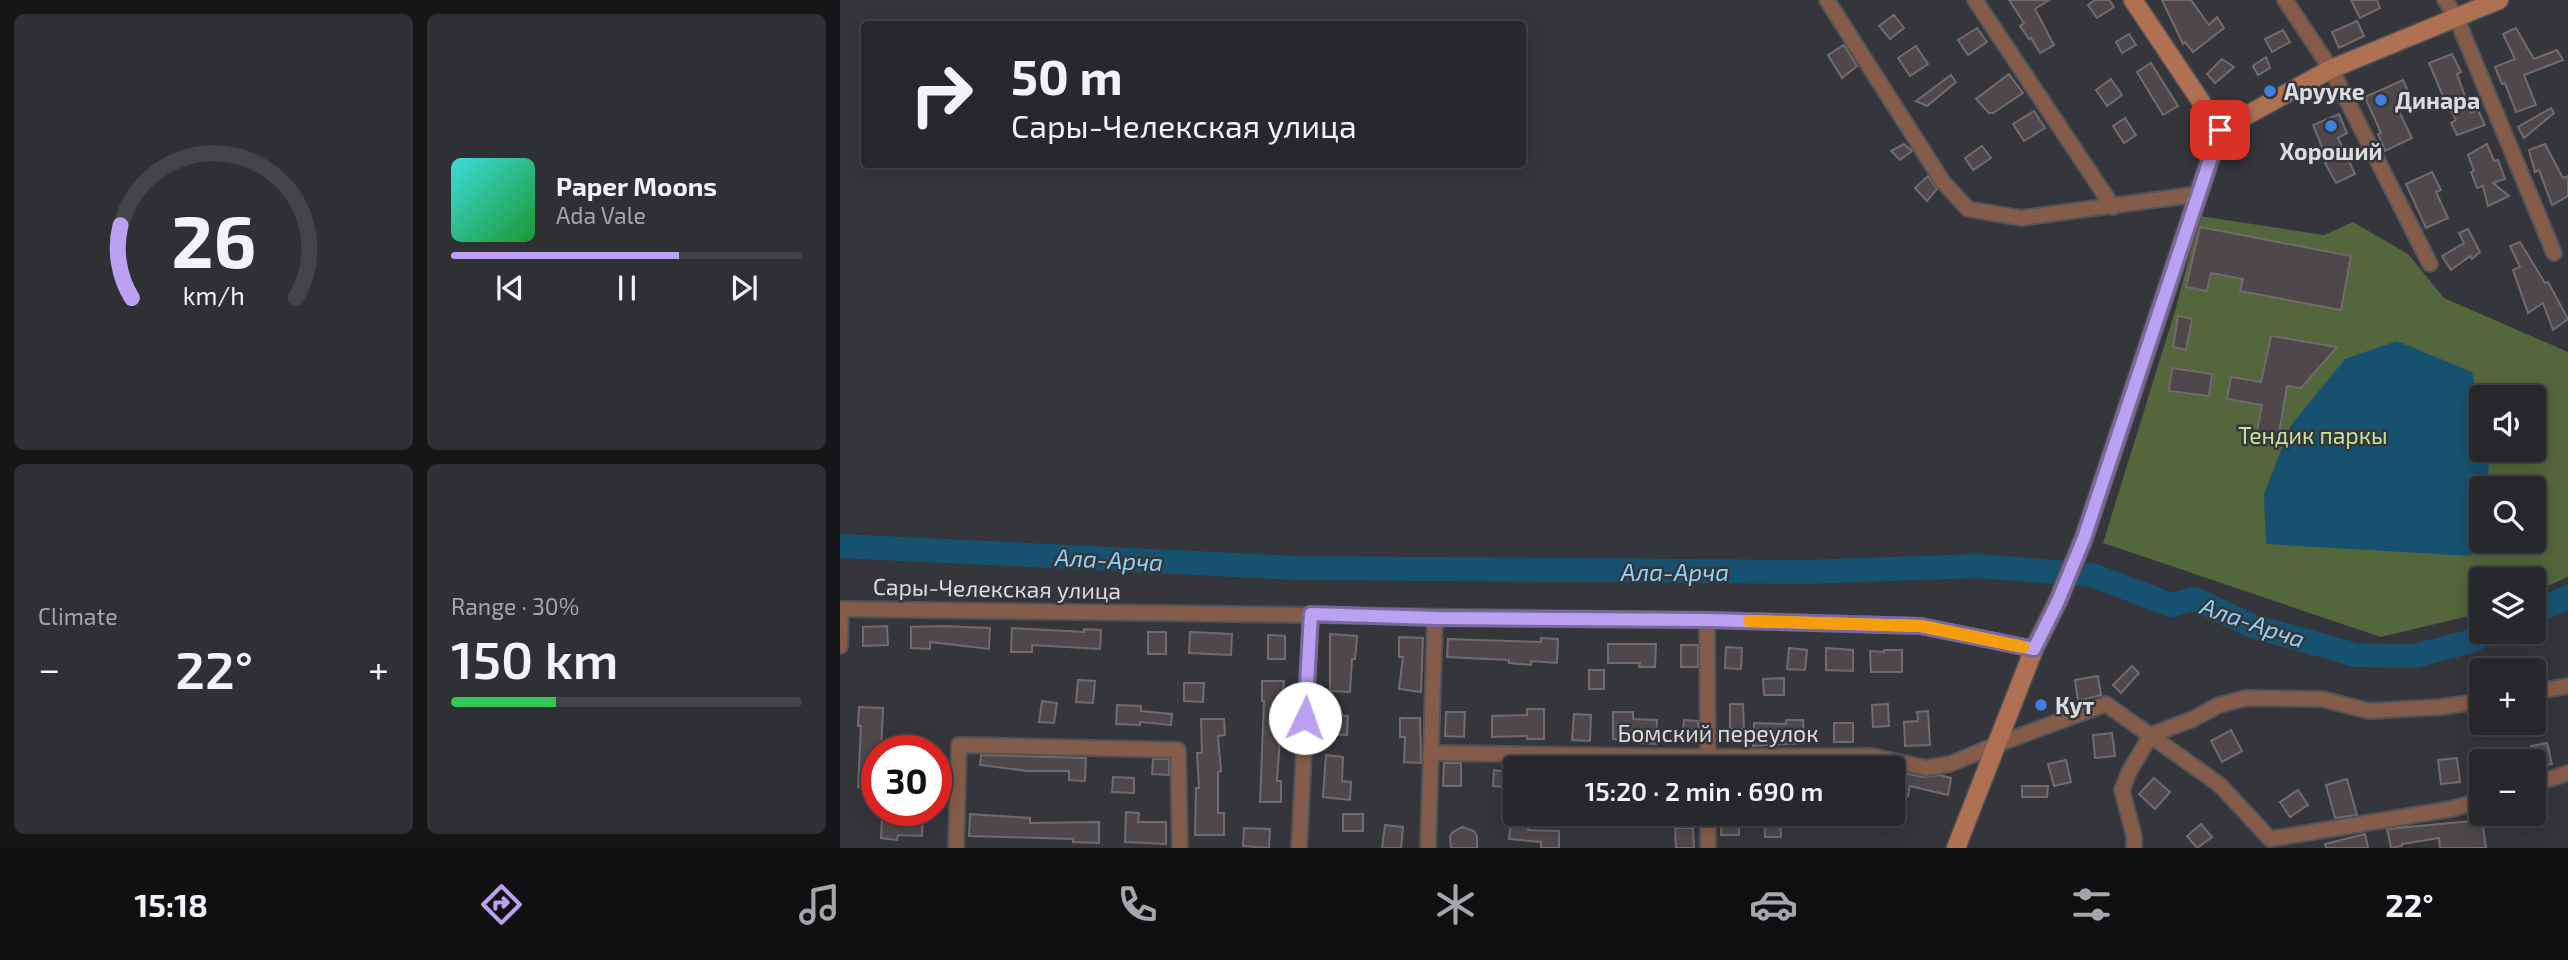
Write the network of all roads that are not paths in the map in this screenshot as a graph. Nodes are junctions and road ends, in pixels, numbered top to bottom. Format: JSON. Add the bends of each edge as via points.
{"nodes":[{"id":1,"x":1827,"y":0,"type":"edge"},
{"id":2,"x":1975,"y":0,"type":"edge"},
{"id":3,"x":2133,"y":0,"type":"edge"},
{"id":4,"x":2286,"y":0,"type":"edge"},
{"id":5,"x":2445,"y":0,"type":"edge"},
{"id":6,"x":2498,"y":0,"type":"edge"},
{"id":7,"x":2456,"y":17,"type":"junction"},
{"id":8,"x":2331,"y":69,"type":"junction"},
{"id":9,"x":2220,"y":130,"type":"junction"},
{"id":10,"x":2199,"y":194,"type":"junction"},
{"id":11,"x":2113,"y":206,"type":"junction"},
{"id":12,"x":2554,"y":253,"type":"dead end"},
{"id":13,"x":2430,"y":264,"type":"dead end"},
{"id":14,"x":841,"y":609,"type":"edge"},
{"id":15,"x":1311,"y":614,"type":"junction"},
{"id":16,"x":1435,"y":618,"type":"junction"},
{"id":17,"x":1707,"y":620,"type":"junction"},
{"id":18,"x":840,"y":646,"type":"edge"},
{"id":19,"x":2034,"y":649,"type":"junction"},
{"id":20,"x":2568,"y":686,"type":"edge"},
{"id":21,"x":2546,"y":690,"type":"edge"},
{"id":22,"x":2469,"y":703,"type":"edge"},
{"id":23,"x":2151,"y":735,"type":"junction"},
{"id":24,"x":1998,"y":744,"type":"junction"},
{"id":25,"x":1431,"y":753,"type":"junction"},
{"id":26,"x":1514,"y":756,"type":"edge"},
{"id":27,"x":1708,"y":756,"type":"edge"},
{"id":28,"x":1905,"y":763,"type":"edge"},
{"id":29,"x":2568,"y":773,"type":"edge"},
{"id":30,"x":2546,"y":780,"type":"edge"},
{"id":31,"x":2469,"y":804,"type":"edge"},
{"id":32,"x":1708,"y":826,"type":"edge"},
{"id":33,"x":956,"y":848,"type":"edge"},
{"id":34,"x":1180,"y":848,"type":"edge"},
{"id":35,"x":1299,"y":848,"type":"edge"},
{"id":36,"x":1428,"y":848,"type":"edge"},
{"id":37,"x":1709,"y":848,"type":"edge"},
{"id":38,"x":1956,"y":848,"type":"edge"},
{"id":39,"x":2134,"y":848,"type":"edge"}],
"edges":[{"from":1,"to":11,"type":"street","via":[[1942,182],[1968,209],[2021,218]]},
{"from":2,"to":11,"type":"street"},
{"from":3,"to":9,"type":"street"},
{"from":4,"to":8,"type":"street"},
{"from":5,"to":7,"type":"street"},
{"from":6,"to":7,"type":"street"},
{"from":7,"to":8,"type":"street"},
{"from":7,"to":12,"type":"street"},
{"from":8,"to":9,"type":"street"},
{"from":8,"to":13,"type":"street"},
{"from":9,"to":10,"type":"street"},
{"from":10,"to":11,"type":"street"},
{"from":10,"to":19,"type":"street","via":[[2084,538]]},
{"from":14,"to":15,"type":"street","name":"Сары-Челекская улица"},
{"from":14,"to":18,"type":"street"},
{"from":15,"to":16,"type":"street","name":"Сары-Челекская улица"},
{"from":15,"to":35,"type":"street"},
{"from":16,"to":17,"type":"street","name":"Сары-Челекская улица"},
{"from":16,"to":25,"type":"street"},
{"from":17,"to":19,"type":"street","name":"Сары-Челекская улица","via":[[1921,626]]},
{"from":17,"to":27,"type":"street"},
{"from":19,"to":24,"type":"street"},
{"from":20,"to":21,"type":"street"},
{"from":22,"to":23,"type":"street","via":[[2369,711],[2322,699],[2246,698],[2218,705]]},
{"from":23,"to":24,"type":"street","name":"Бомский переулок","via":[[2106,704]]},
{"from":23,"to":31,"type":"street","via":[[2220,785],[2270,839]]},
{"from":23,"to":39,"type":"street","via":[[2122,790]]},
{"from":24,"to":28,"type":"street","name":"Бомский переулок","via":[[1950,764],[1926,768]]},
{"from":24,"to":38,"type":"street"},
{"from":25,"to":26,"type":"street","name":"Бомский переулок"},
{"from":25,"to":36,"type":"street"},
{"from":29,"to":30,"type":"street"},
{"from":32,"to":37,"type":"street"},
{"from":33,"to":34,"type":"street","via":[[959,745],[1178,750]]}]}
